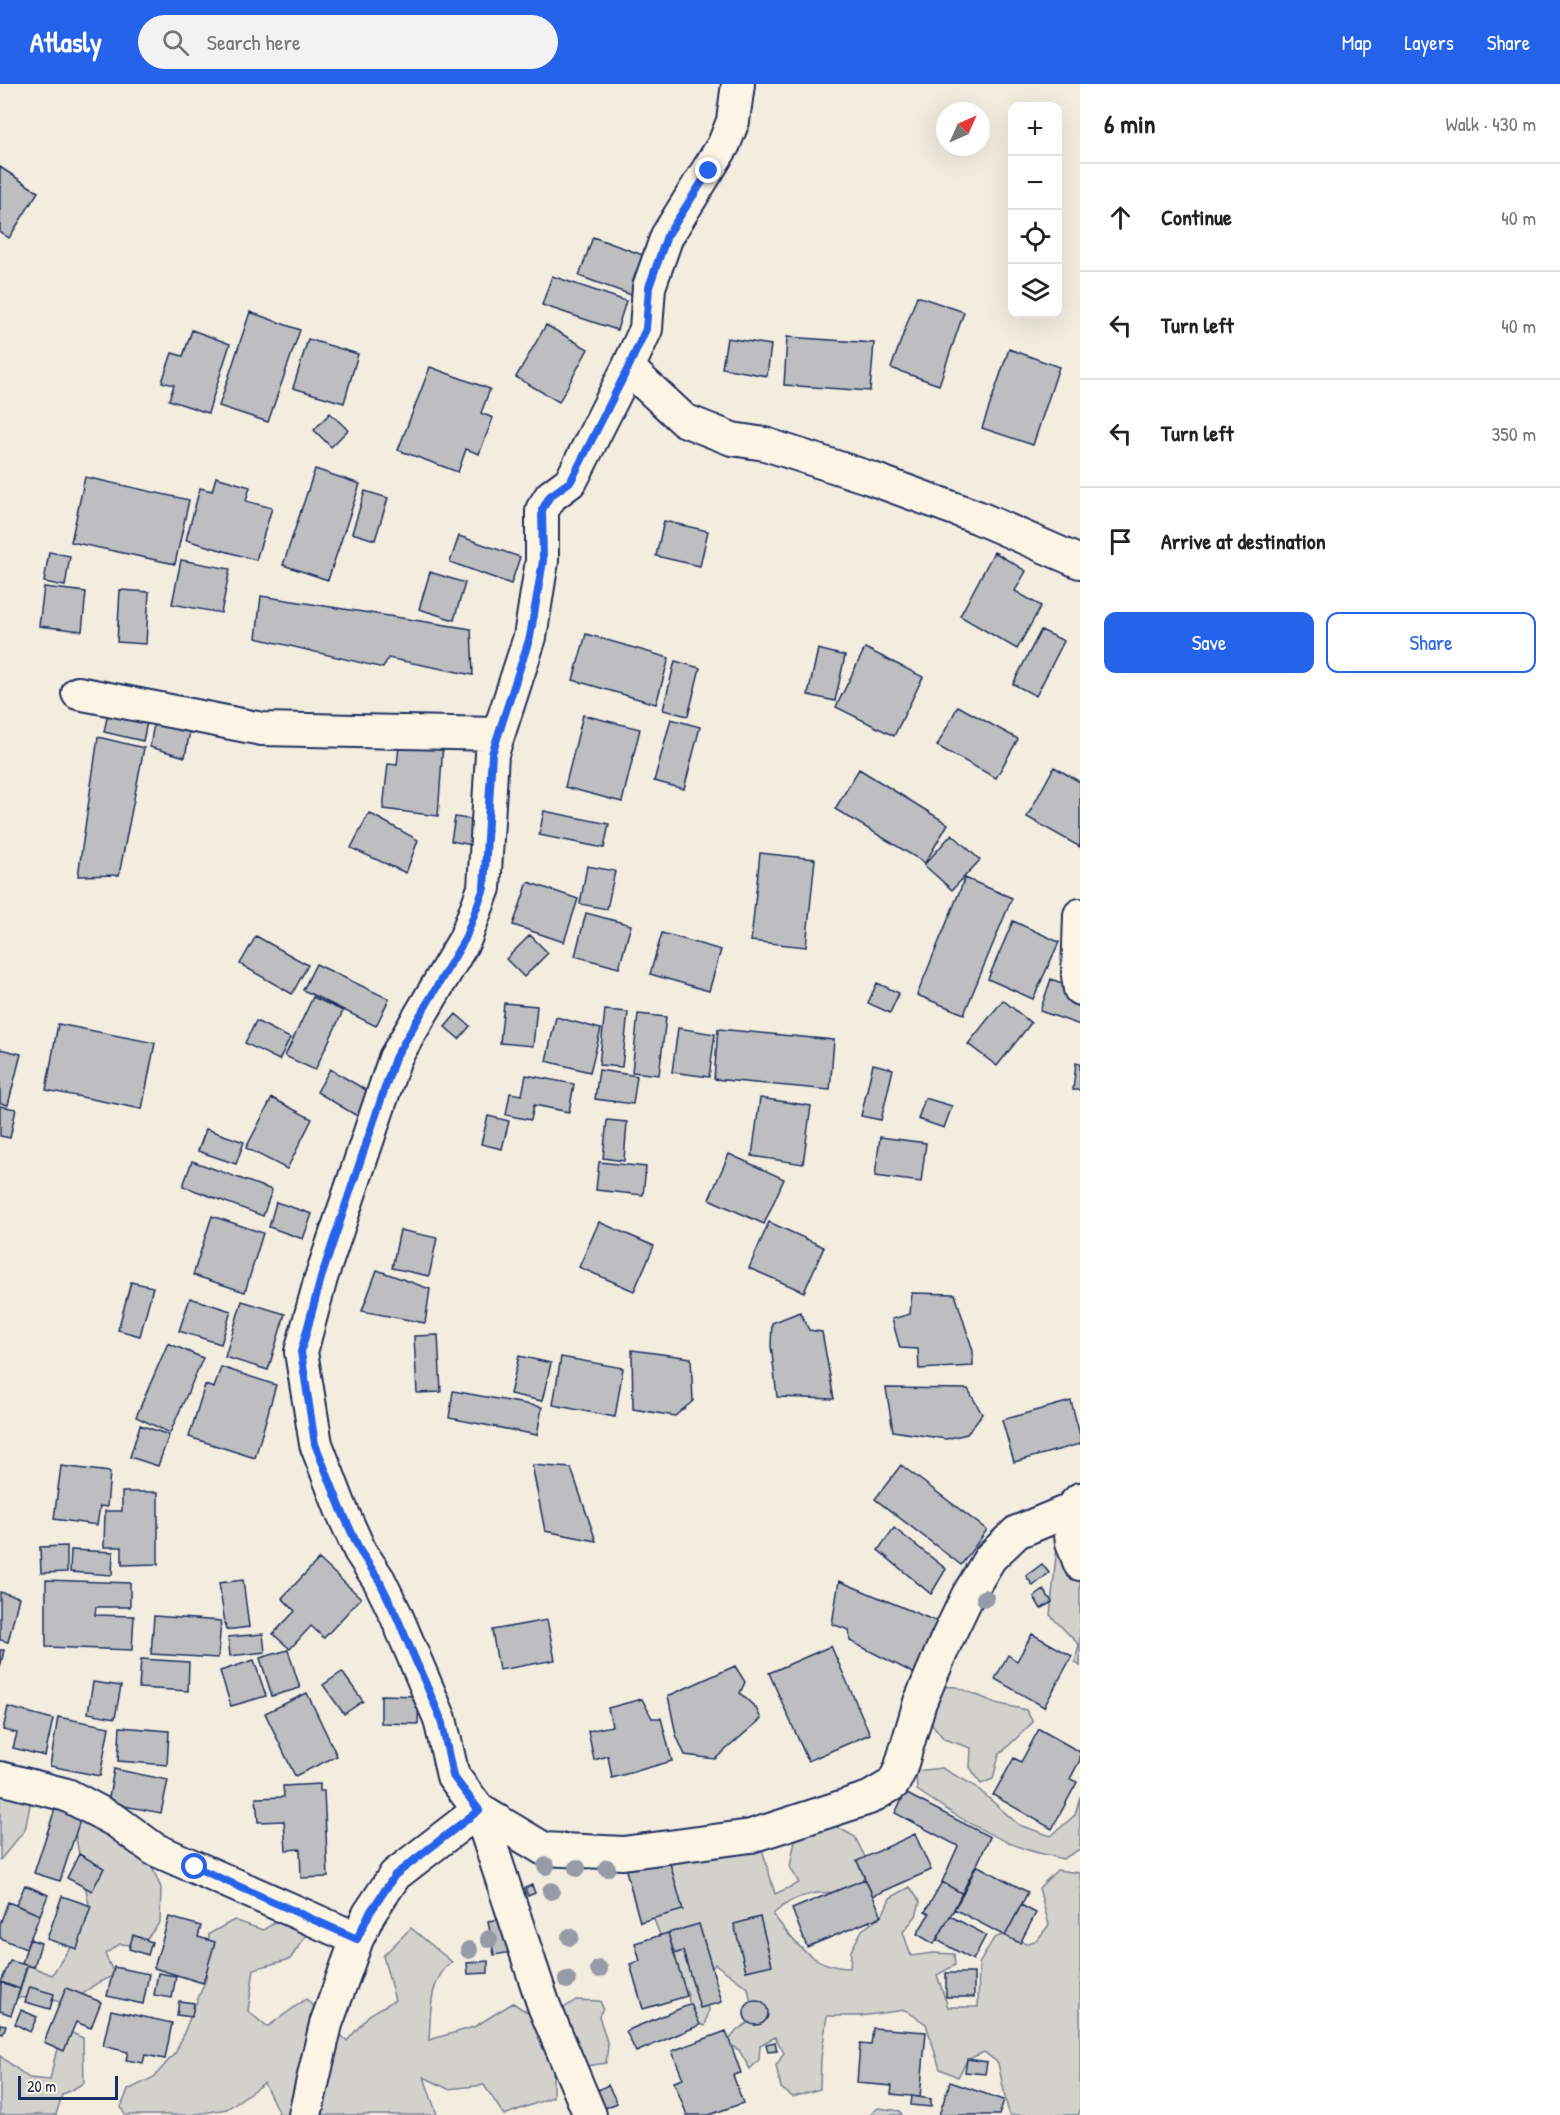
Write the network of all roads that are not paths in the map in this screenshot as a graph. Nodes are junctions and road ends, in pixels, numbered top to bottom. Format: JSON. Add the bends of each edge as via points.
{"nodes":[{"id":1,"x":738,"y":84,"type":"edge"},
{"id":2,"x":628,"y":368,"type":"junction"},
{"id":3,"x":1080,"y":562,"type":"edge"},
{"id":4,"x":78,"y":693,"type":"dead end"},
{"id":5,"x":498,"y":734,"type":"junction"},
{"id":6,"x":1080,"y":915,"type":"edge"},
{"id":7,"x":1080,"y":989,"type":"edge"},
{"id":8,"x":1076,"y":1508,"type":"edge"},
{"id":9,"x":1080,"y":1564,"type":"edge"},
{"id":10,"x":0,"y":1778,"type":"edge"},
{"id":11,"x":479,"y":1810,"type":"junction"},
{"id":12,"x":357,"y":1939,"type":"junction"},
{"id":13,"x":305,"y":2115,"type":"edge"},
{"id":14,"x":590,"y":2115,"type":"edge"}],
"edges":[{"from":1,"to":2,"type":"street","via":[[733,121],[724,144],[667,236],[649,287],[646,329]]},
{"from":2,"to":3,"type":"street","via":[[684,420],[732,439],[765,444],[870,478],[977,517]]},
{"from":2,"to":5,"type":"street","via":[[571,481],[550,496],[542,510],[543,561],[530,637]]},
{"from":4,"to":5,"type":"street","via":[[262,729]]},
{"from":5,"to":11,"type":"street","via":[[492,754],[484,888],[465,939],[395,1058],[321,1278],[301,1352],[315,1444],[360,1551],[396,1615],[441,1719],[453,1776]]},
{"from":6,"to":7,"type":"street"},
{"from":8,"to":9,"type":"street","via":[[1072,1542]]},
{"from":8,"to":11,"type":"street","via":[[1017,1532],[990,1558],[968,1595],[920,1702],[893,1784],[869,1798],[751,1836],[623,1853],[544,1849]]},
{"from":10,"to":12,"type":"street","via":[[67,1795],[116,1821],[154,1849]]},
{"from":11,"to":12,"type":"street","via":[[395,1875]]},
{"from":11,"to":14,"type":"street","via":[[544,2006]]},
{"from":12,"to":13,"type":"street","via":[[326,2024]]}]}
